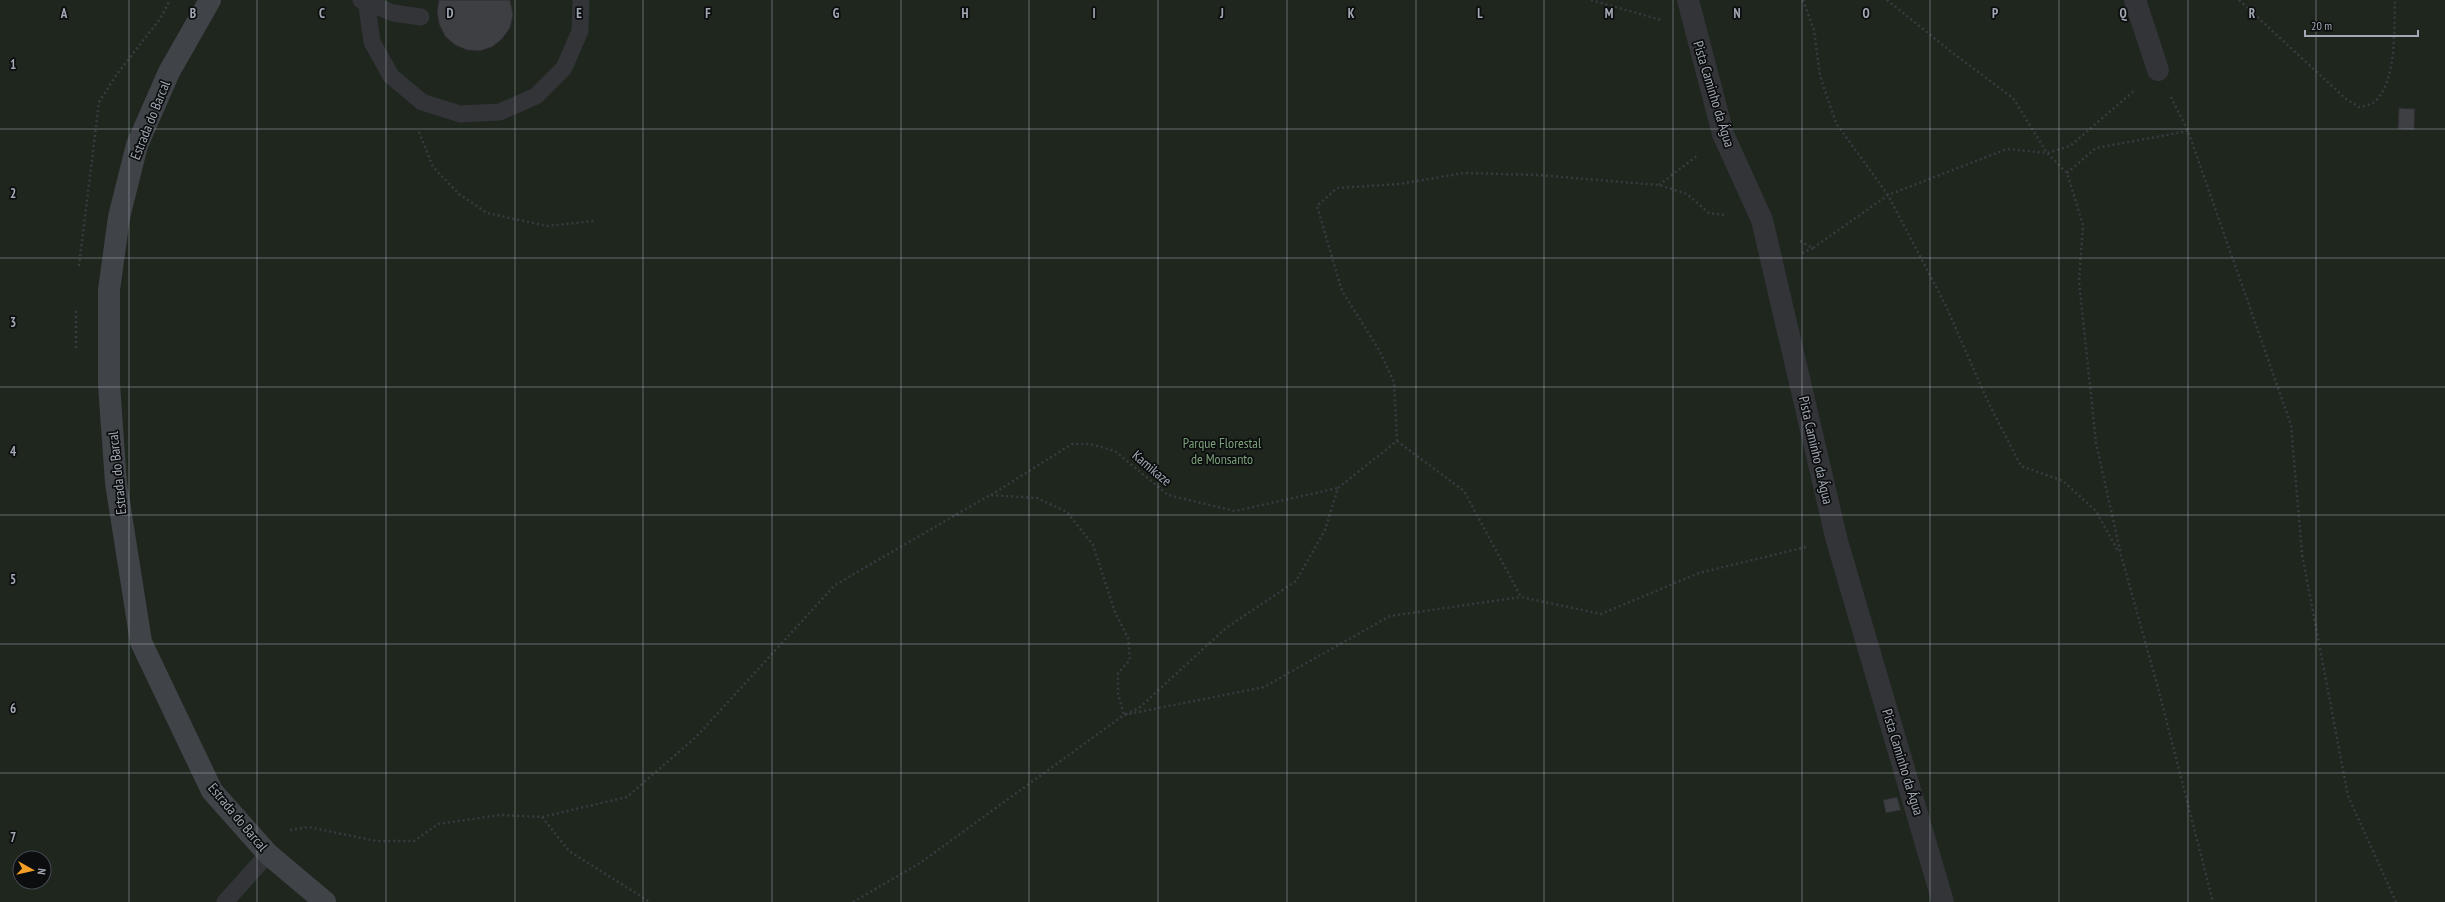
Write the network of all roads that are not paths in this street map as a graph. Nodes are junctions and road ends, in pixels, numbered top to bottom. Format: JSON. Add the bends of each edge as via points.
{"nodes":[{"id":1,"x":210,"y":0,"type":"edge"},
{"id":2,"x":581,"y":0,"type":"edge"},
{"id":3,"x":2135,"y":0,"type":"edge"},
{"id":4,"x":364,"y":1,"type":"edge"},
{"id":5,"x":1690,"y":10,"type":"edge"},
{"id":6,"x":421,"y":17,"type":"dead end"},
{"id":7,"x":2158,"y":70,"type":"road end"},
{"id":8,"x":268,"y":854,"type":"junction"},
{"id":9,"x":225,"y":902,"type":"edge"},
{"id":10,"x":325,"y":902,"type":"edge"},
{"id":11,"x":1943,"y":902,"type":"edge"}],
"edges":[{"from":1,"to":8,"type":"street","name":"Estrada do Barcal","via":[[169,72],[136,145],[120,216],[109,290],[109,385],[116,483],[141,642],[212,791]]},
{"from":2,"to":4,"type":"lane","via":[[580,31],[564,68],[536,96],[500,112],[468,114],[460,114],[422,102],[391,76],[372,42]]},
{"from":3,"to":7,"type":"street"},
{"from":4,"to":6,"type":"lane","via":[[393,13]]},
{"from":5,"to":11,"type":"street","name":"Pista Caminho da Água","via":[[1723,134],[1762,220],[1837,541]]},
{"from":8,"to":9,"type":"lane"},
{"from":8,"to":10,"type":"street","name":"Estrada do Barcal"}]}
